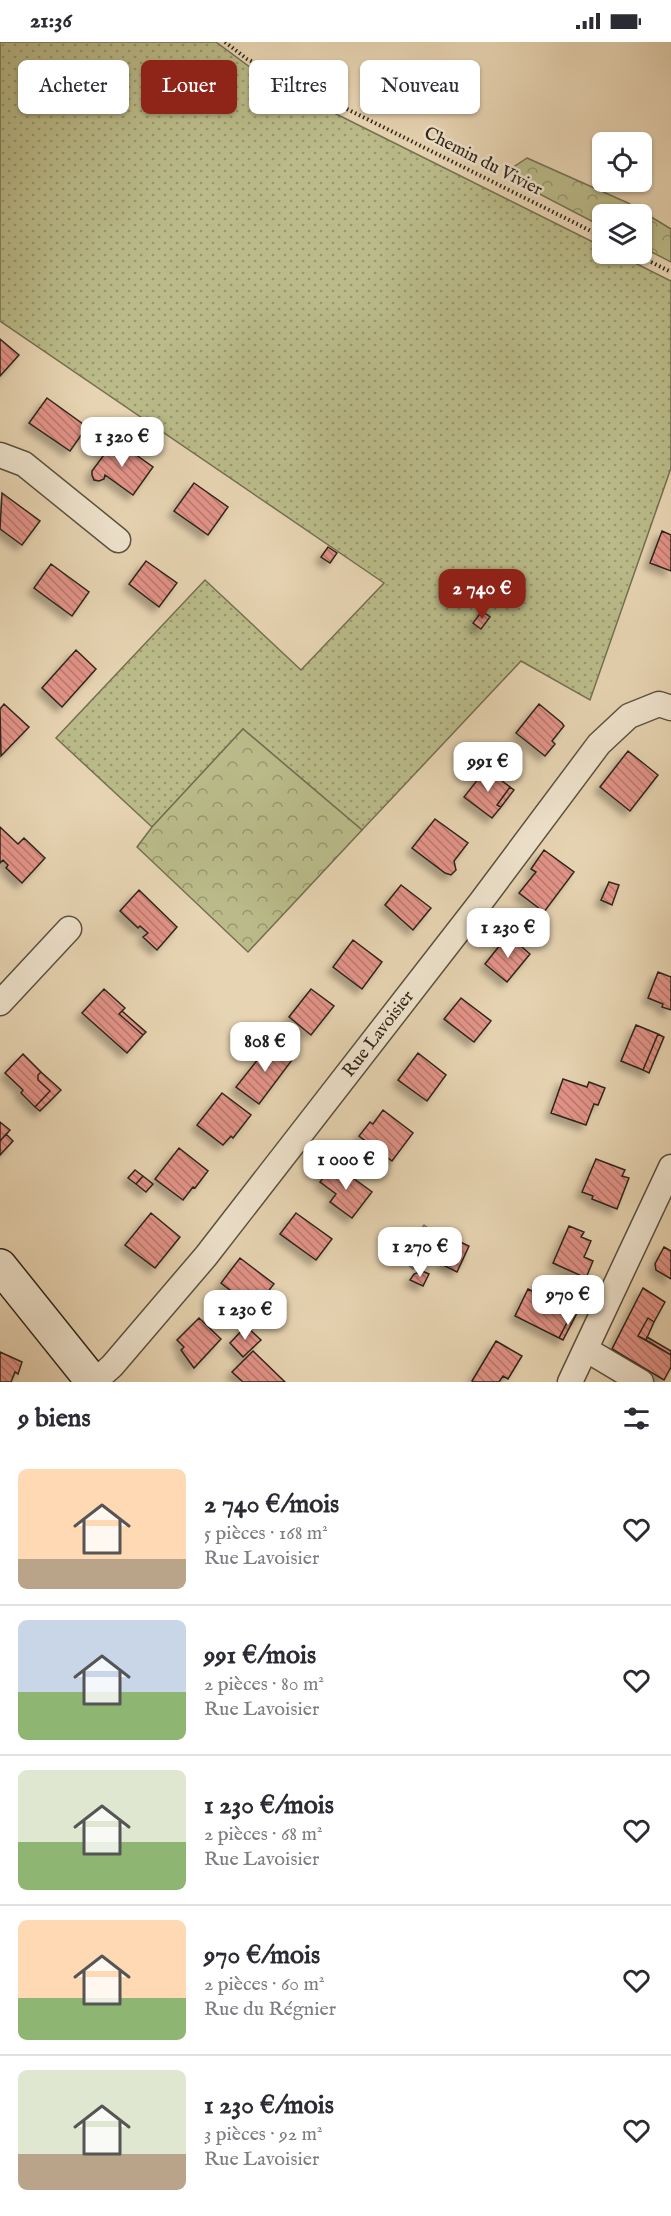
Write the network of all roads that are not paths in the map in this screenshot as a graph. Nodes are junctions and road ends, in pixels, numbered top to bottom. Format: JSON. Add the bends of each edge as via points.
{"nodes":[{"id":1,"x":0,"y":455,"type":"edge"},
{"id":2,"x":118,"y":540,"type":"dead end"},
{"id":3,"x":671,"y":708,"type":"edge"},
{"id":4,"x":69,"y":929,"type":"dead end"},
{"id":5,"x":0,"y":1004,"type":"edge"},
{"id":6,"x":671,"y":1167,"type":"edge"},
{"id":7,"x":0,"y":1266,"type":"edge"},
{"id":8,"x":586,"y":1350,"type":"junction"},
{"id":9,"x":93,"y":1382,"type":"edge"},
{"id":10,"x":570,"y":1382,"type":"edge"},
{"id":11,"x":641,"y":1382,"type":"edge"}],
"edges":[{"from":1,"to":2,"type":"street","via":[[24,464]]},
{"from":3,"to":9,"type":"street","name":"Rue Lavoisier","via":[[659,704],[629,716],[599,744],[206,1256],[112,1366]]},
{"from":4,"to":5,"type":"street"},
{"from":6,"to":8,"type":"street"},
{"from":7,"to":9,"type":"main road"},
{"from":8,"to":10,"type":"street"},
{"from":8,"to":11,"type":"street"}]}
